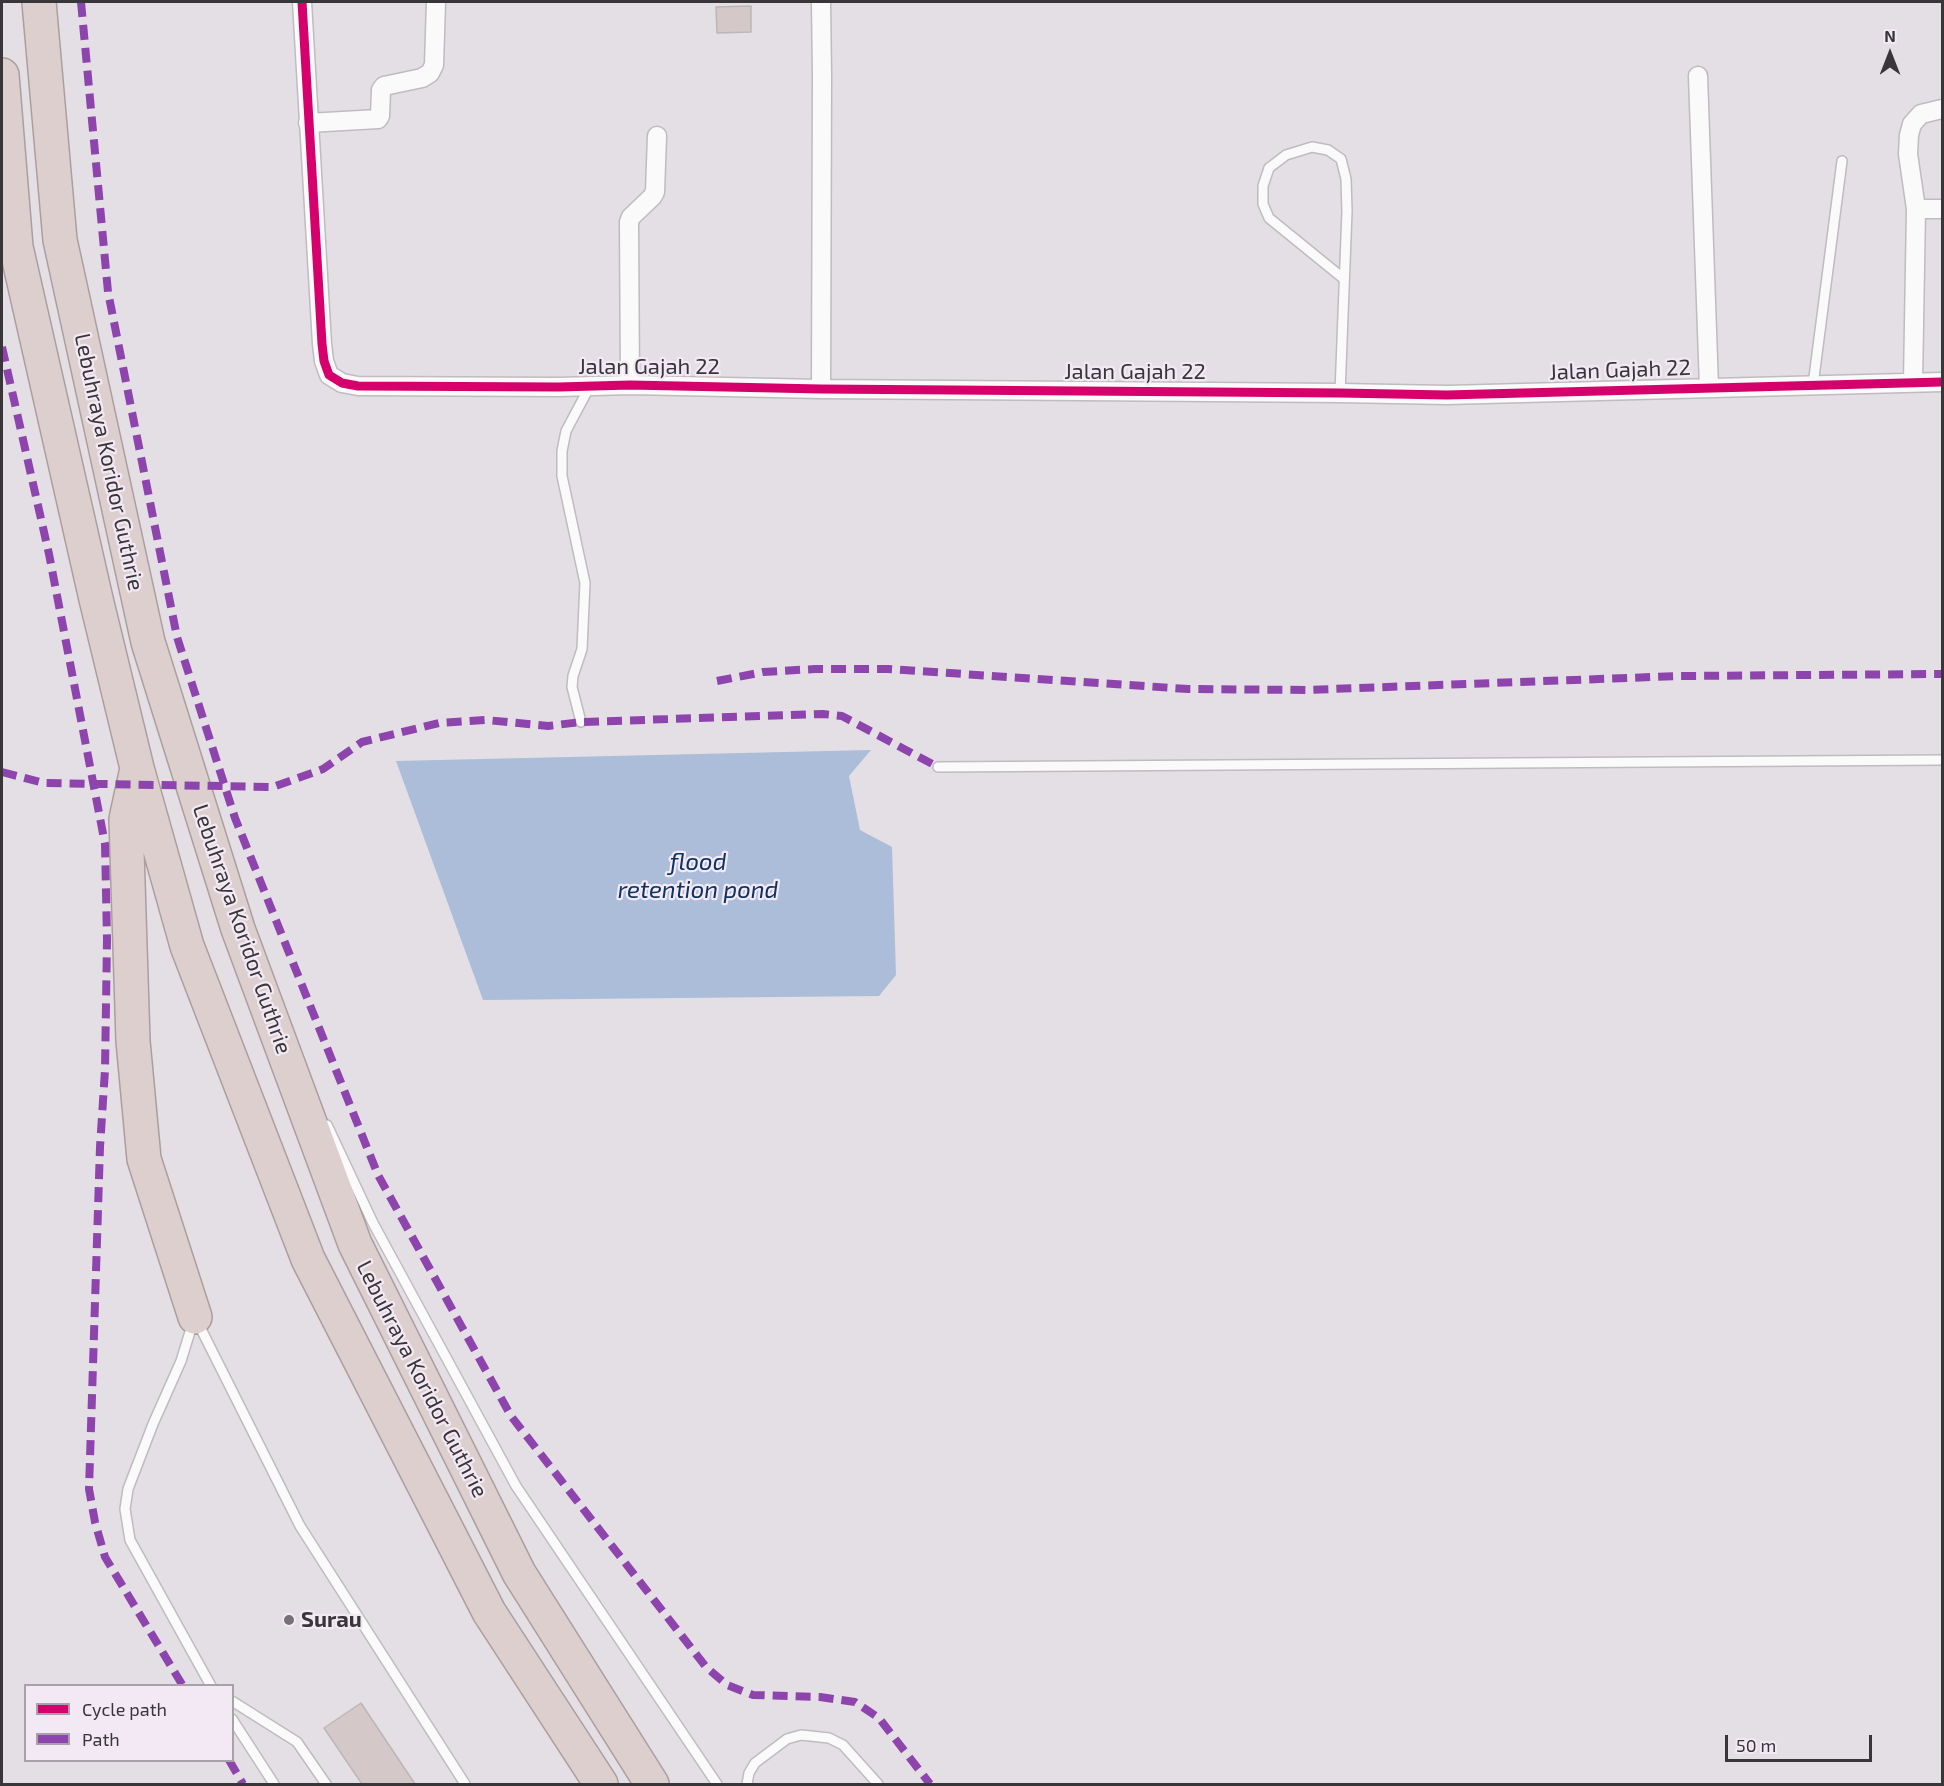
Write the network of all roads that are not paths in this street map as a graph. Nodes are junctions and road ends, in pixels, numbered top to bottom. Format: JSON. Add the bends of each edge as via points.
{"nodes":[{"id":1,"x":39,"y":2,"type":"edge"},
{"id":2,"x":302,"y":2,"type":"edge"},
{"id":3,"x":436,"y":2,"type":"edge"},
{"id":4,"x":820,"y":2,"type":"edge"},
{"id":5,"x":2,"y":75,"type":"edge"},
{"id":6,"x":1698,"y":76,"type":"dead end"},
{"id":7,"x":1942,"y":109,"type":"edge"},
{"id":8,"x":308,"y":123,"type":"junction"},
{"id":9,"x":657,"y":136,"type":"dead end"},
{"id":10,"x":1842,"y":161,"type":"dead end"},
{"id":11,"x":1916,"y":209,"type":"junction"},
{"id":12,"x":1942,"y":209,"type":"edge"},
{"id":13,"x":1344,"y":279,"type":"junction"},
{"id":14,"x":1913,"y":382,"type":"junction"},
{"id":15,"x":1942,"y":382,"type":"edge"},
{"id":16,"x":630,"y":385,"type":"junction"},
{"id":17,"x":1813,"y":385,"type":"junction"},
{"id":18,"x":573,"y":386,"type":"junction"},
{"id":19,"x":1709,"y":387,"type":"junction"},
{"id":20,"x":821,"y":389,"type":"junction"},
{"id":21,"x":1340,"y":393,"type":"junction"},
{"id":22,"x":581,"y":723,"type":"dead end"},
{"id":23,"x":1942,"y":760,"type":"edge"},
{"id":24,"x":938,"y":766,"type":"dead end"},
{"id":25,"x":137,"y":768,"type":"junction"},
{"id":26,"x":238,"y":929,"type":"junction"},
{"id":27,"x":298,"y":1060,"type":"dead end"},
{"id":28,"x":323,"y":1114,"type":"dead end"},
{"id":29,"x":195,"y":1317,"type":"junction"},
{"id":30,"x":211,"y":1684,"type":"edge"},
{"id":31,"x":234,"y":1702,"type":"edge"},
{"id":32,"x":234,"y":1722,"type":"edge"},
{"id":33,"x":274,"y":1785,"type":"edge"},
{"id":34,"x":326,"y":1785,"type":"edge"},
{"id":35,"x":465,"y":1785,"type":"edge"},
{"id":36,"x":601,"y":1785,"type":"edge"},
{"id":37,"x":652,"y":1785,"type":"edge"},
{"id":38,"x":717,"y":1785,"type":"edge"},
{"id":39,"x":747,"y":1785,"type":"edge"},
{"id":40,"x":878,"y":1785,"type":"edge"}],
"edges":[{"from":1,"to":26,"type":"highway","name":"Lebuhraya Koridor Guthrie","via":[[60,240],[148,642]]},
{"from":2,"to":8,"type":"street"},
{"from":3,"to":8,"type":"street","via":[[434,65],[430,73],[384,86],[378,119]]},
{"from":4,"to":20,"type":"street"},
{"from":5,"to":25,"type":"highway","name":"Lebuhraya Koridor Guthrie","via":[[16,247]]},
{"from":6,"to":19,"type":"street"},
{"from":7,"to":11,"type":"street","via":[[1921,114],[1909,135]]},
{"from":8,"to":18,"type":"street","name":"Jalan Gajah 22","via":[[322,344],[329,375],[358,386]]},
{"from":9,"to":16,"type":"street","via":[[655,192],[629,222]]},
{"from":10,"to":17,"type":"lane"},
{"from":11,"to":12,"type":"street"},
{"from":11,"to":14,"type":"street"},
{"from":13,"to":13,"type":"lane","via":[[1347,211],[1341,159],[1328,150],[1312,147],[1286,155],[1269,168],[1263,186],[1263,204],[1269,218]]},
{"from":13,"to":21,"type":"lane"},
{"from":14,"to":15,"type":"street","name":"Jalan Gajah 22"},
{"from":14,"to":17,"type":"street","name":"Jalan Gajah 22"},
{"from":16,"to":18,"type":"street","name":"Jalan Gajah 22"},
{"from":16,"to":20,"type":"street","name":"Jalan Gajah 22"},
{"from":17,"to":19,"type":"street","name":"Jalan Gajah 22"},
{"from":18,"to":22,"type":"lane","via":[[562,451],[562,476],[585,583],[582,649],[572,687]]},
{"from":19,"to":21,"type":"street","name":"Jalan Gajah 22","via":[[1447,395]]},
{"from":20,"to":21,"type":"street","name":"Jalan Gajah 22"},
{"from":23,"to":24,"type":"lane"},
{"from":25,"to":29,"type":"highway","via":[[126,819],[133,1041],[144,1159]]},
{"from":25,"to":36,"type":"highway","name":"Lebuhraya Koridor Guthrie","via":[[187,946],[308,1259],[489,1612]]},
{"from":26,"to":27,"type":"lane"},
{"from":26,"to":37,"type":"highway","name":"Lebuhraya Koridor Guthrie","via":[[355,1244],[519,1573]]},
{"from":28,"to":38,"type":"lane","via":[[373,1223],[516,1486]]},
{"from":29,"to":30,"type":"lane","via":[[128,1489],[125,1509],[130,1540]]},
{"from":29,"to":35,"type":"lane","via":[[300,1526]]},
{"from":31,"to":34,"type":"lane","via":[[297,1742]]},
{"from":32,"to":33,"type":"lane"},
{"from":39,"to":40,"type":"lane","via":[[754,1763],[787,1739],[801,1735],[829,1738],[843,1745]]}]}
